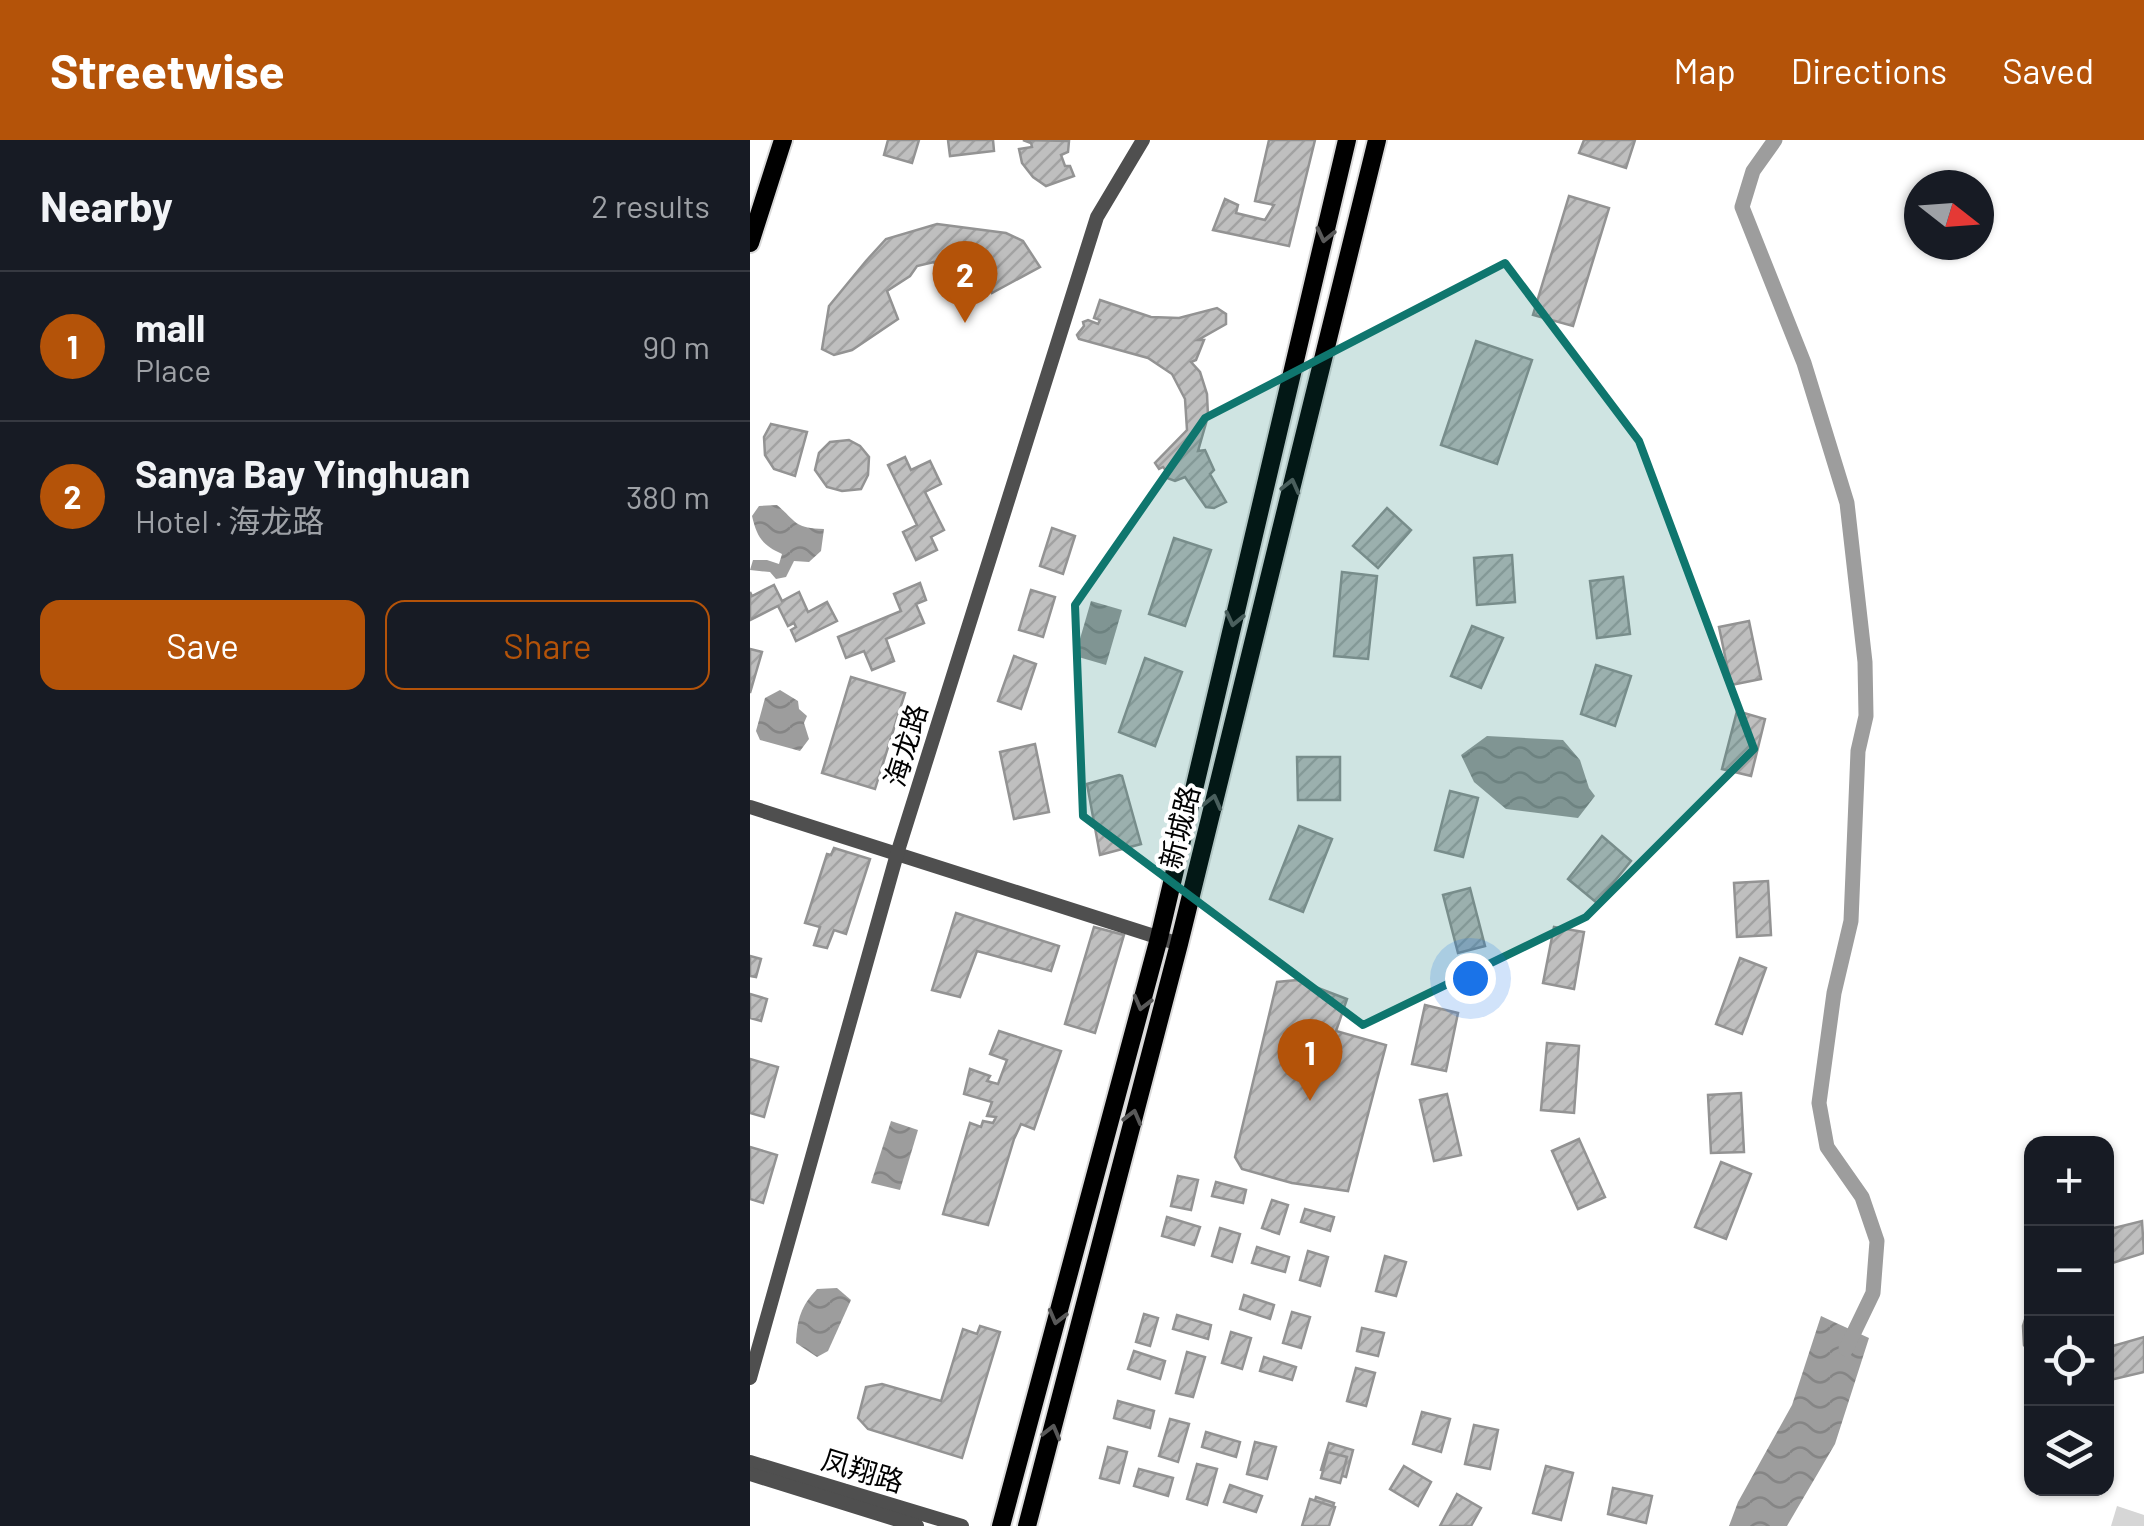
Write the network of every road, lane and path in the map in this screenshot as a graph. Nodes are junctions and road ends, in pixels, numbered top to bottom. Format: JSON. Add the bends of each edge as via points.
{"nodes":[{"id":1,"x":783,"y":140,"type":"edge"},
{"id":2,"x":1143,"y":140,"type":"edge"},
{"id":3,"x":1347,"y":140,"type":"edge"},
{"id":4,"x":1376,"y":140,"type":"edge"},
{"id":5,"x":750,"y":243,"type":"edge"},
{"id":6,"x":750,"y":807,"type":"edge"},
{"id":7,"x":896,"y":854,"type":"junction"},
{"id":8,"x":1159,"y":938,"type":"junction"},
{"id":9,"x":1178,"y":944,"type":"junction"},
{"id":10,"x":750,"y":1378,"type":"edge"},
{"id":11,"x":750,"y":1462,"type":"edge"},
{"id":12,"x":750,"y":1474,"type":"edge"},
{"id":13,"x":917,"y":1526,"type":"edge"},
{"id":14,"x":962,"y":1526,"type":"edge"},
{"id":15,"x":1000,"y":1526,"type":"edge"},
{"id":16,"x":1027,"y":1526,"type":"edge"}],
"edges":[{"from":1,"to":5,"type":"main road"},
{"from":2,"to":7,"type":"street","name":"海龙路","via":[[1097,217]]},
{"from":3,"to":8,"type":"main road","name":"新城路","one_way":true},
{"from":9,"to":4,"type":"main road","name":"新城路","one_way":true},
{"from":6,"to":7,"type":"street"},
{"from":7,"to":8,"type":"street"},
{"from":7,"to":10,"type":"street","name":"海龙路"},
{"from":8,"to":9,"type":"street"},
{"from":8,"to":15,"type":"main road","name":"新城路","one_way":true},
{"from":16,"to":9,"type":"main road","name":"新城路","one_way":true},
{"from":11,"to":14,"type":"street","name":"凤翔路"},
{"from":12,"to":13,"type":"street","name":"凤翔路"}]}
